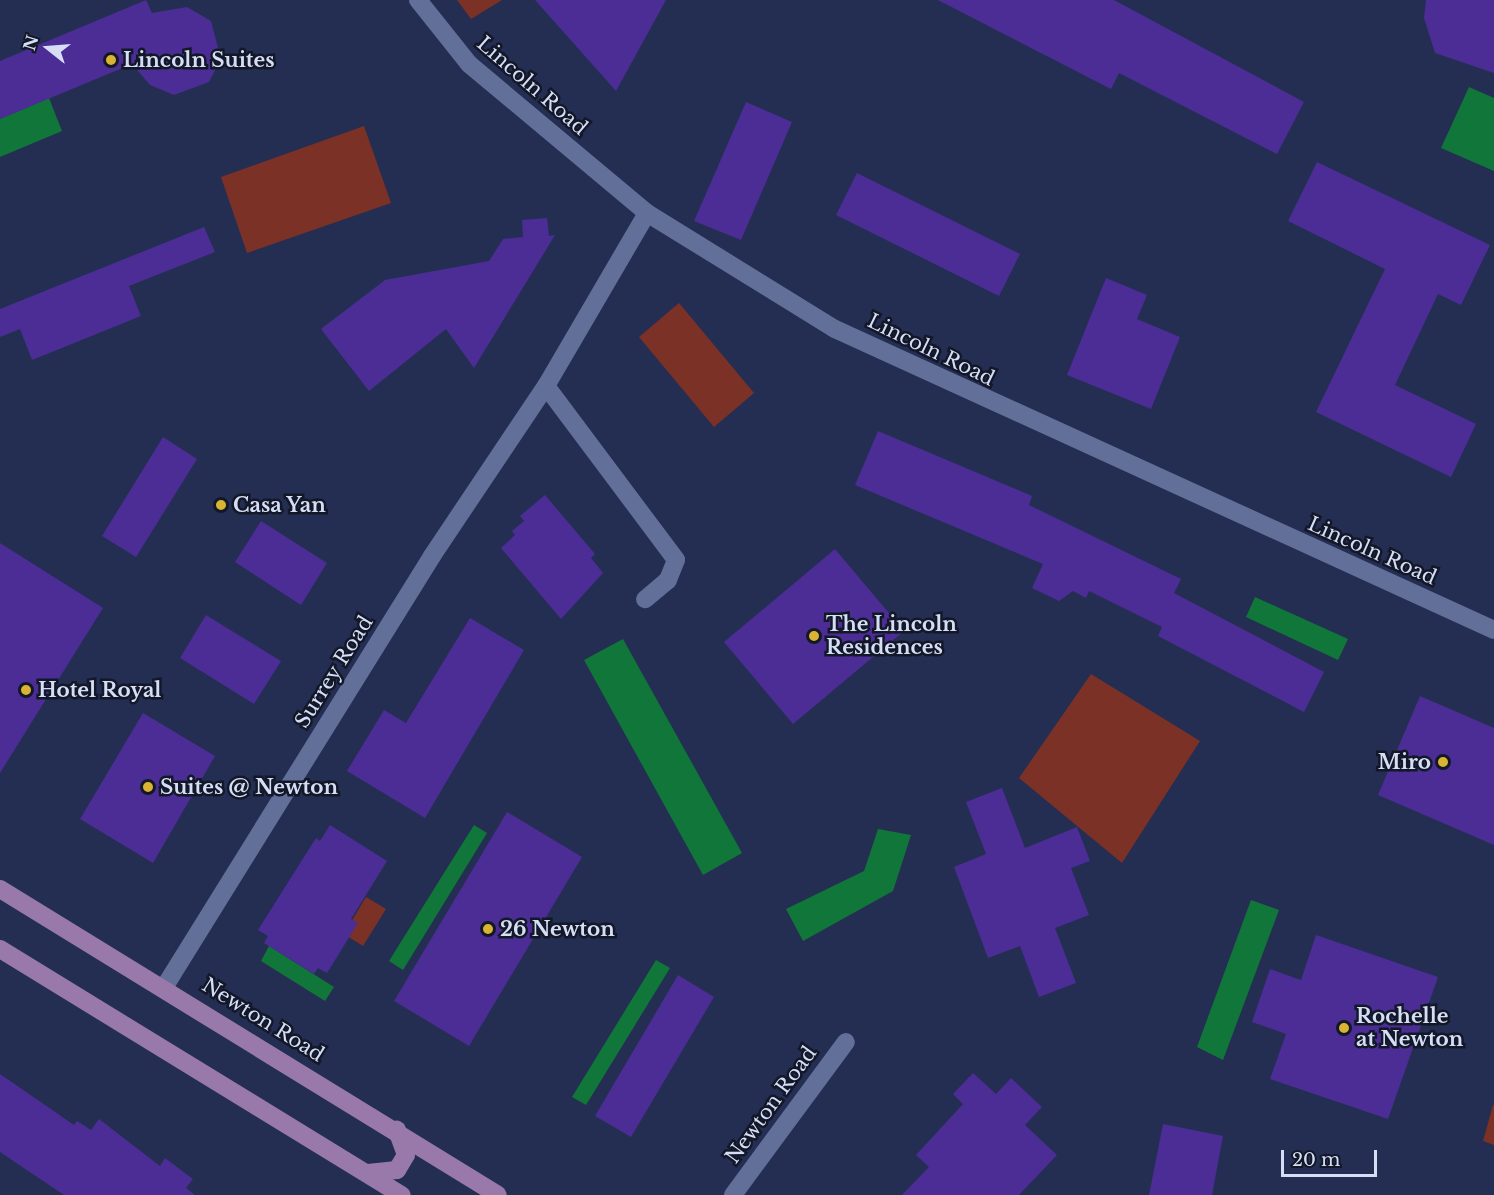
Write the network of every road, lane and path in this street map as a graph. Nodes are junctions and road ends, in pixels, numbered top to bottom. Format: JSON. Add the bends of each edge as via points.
{"nodes":[{"id":1,"x":418,"y":0,"type":"edge"},
{"id":2,"x":647,"y":213,"type":"junction"},
{"id":3,"x":546,"y":386,"type":"junction"},
{"id":4,"x":645,"y":599,"type":"dead end"},
{"id":5,"x":1494,"y":630,"type":"edge"},
{"id":6,"x":0,"y":889,"type":"edge"},
{"id":7,"x":0,"y":949,"type":"edge"},
{"id":8,"x":165,"y":986,"type":"junction"},
{"id":9,"x":846,"y":1042,"type":"dead end"},
{"id":10,"x":397,"y":1130,"type":"junction"},
{"id":11,"x":367,"y":1173,"type":"junction"},
{"id":12,"x":402,"y":1195,"type":"edge"},
{"id":13,"x":498,"y":1195,"type":"edge"},
{"id":14,"x":733,"y":1195,"type":"edge"}],
"edges":[{"from":1,"to":2,"type":"street","name":"Lincoln Road","via":[[469,64]]},
{"from":2,"to":3,"type":"street","name":"Surrey Road"},
{"from":2,"to":5,"type":"street","name":"Lincoln Road","via":[[835,328],[1165,483]]},
{"from":3,"to":4,"type":"street","via":[[676,561],[668,580]]},
{"from":3,"to":8,"type":"street","name":"Surrey Road","via":[[432,556]]},
{"from":6,"to":8,"type":"main road","name":"Newton Road"},
{"from":7,"to":11,"type":"main road"},
{"from":8,"to":10,"type":"main road","name":"Newton Road"},
{"from":9,"to":14,"type":"street","name":"Newton Road"},
{"from":10,"to":11,"type":"main road","via":[[406,1155],[397,1170]]},
{"from":10,"to":13,"type":"main road","name":"Newton Road"},
{"from":11,"to":12,"type":"main road"}]}
